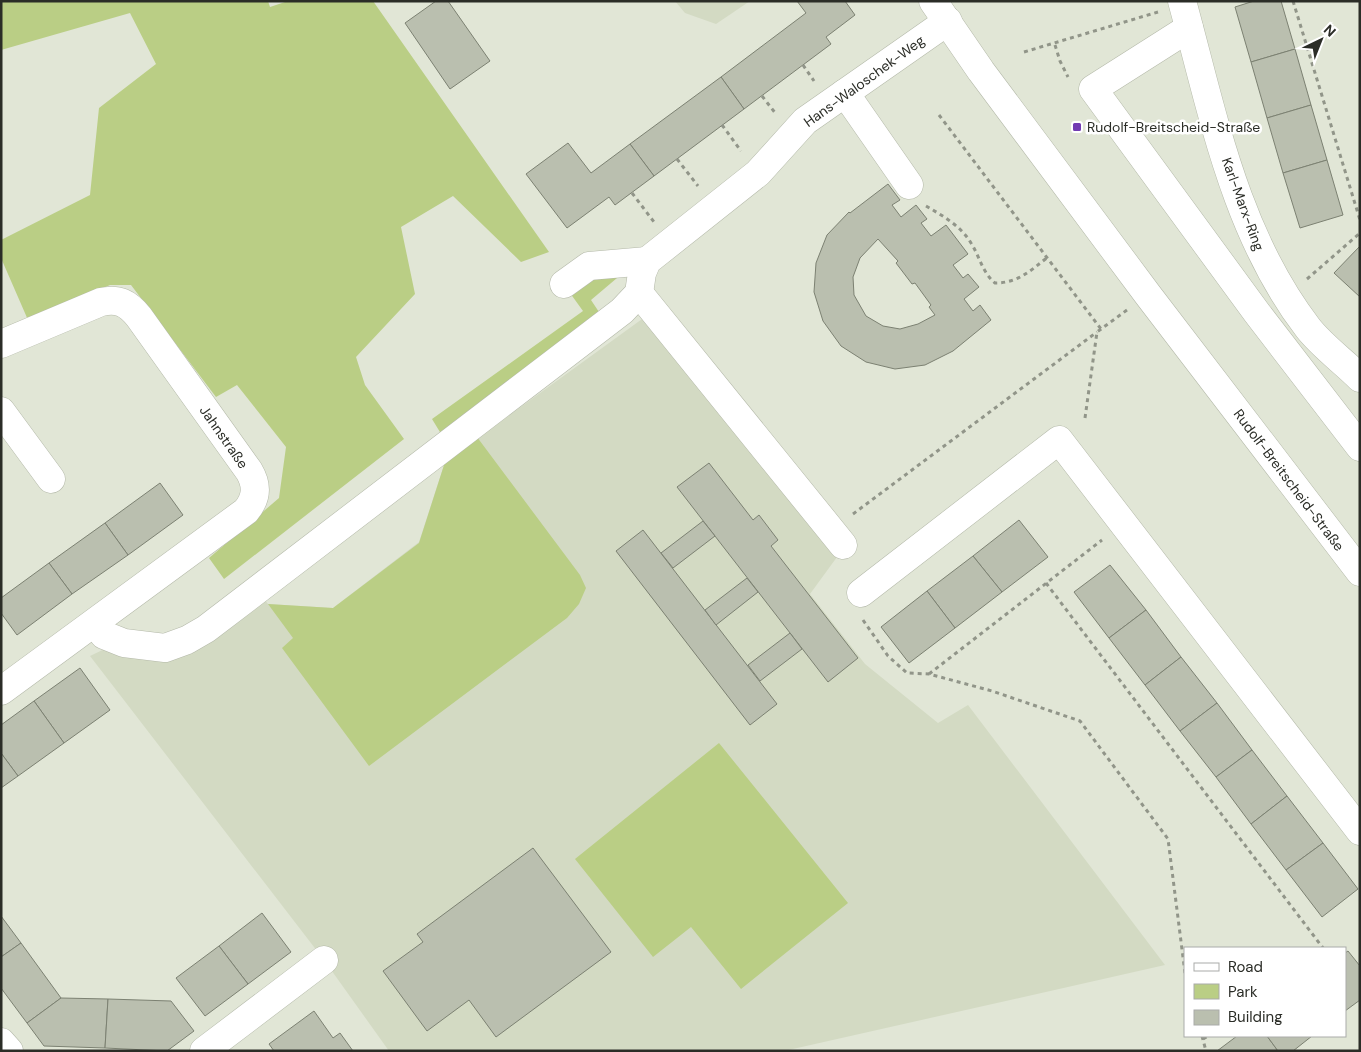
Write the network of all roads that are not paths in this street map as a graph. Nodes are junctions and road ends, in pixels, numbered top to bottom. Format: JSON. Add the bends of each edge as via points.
{"nodes":[{"id":1,"x":940,"y":11,"type":"edge"},
{"id":2,"x":1185,"y":11,"type":"edge"},
{"id":3,"x":844,"y":93,"type":"junction"},
{"id":4,"x":910,"y":185,"type":"road end"},
{"id":5,"x":647,"y":260,"type":"junction"},
{"id":6,"x":564,"y":284,"type":"dead end"},
{"id":7,"x":639,"y":293,"type":"junction"},
{"id":8,"x":1,"y":344,"type":"edge"},
{"id":9,"x":1360,"y":378,"type":"edge"},
{"id":10,"x":1,"y":411,"type":"edge"},
{"id":11,"x":1360,"y":447,"type":"edge"},
{"id":12,"x":51,"y":479,"type":"dead end"},
{"id":13,"x":837,"y":538,"type":"road end"},
{"id":14,"x":1360,"y":572,"type":"edge"},
{"id":15,"x":861,"y":593,"type":"road end"},
{"id":16,"x":95,"y":623,"type":"junction"},
{"id":17,"x":1,"y":691,"type":"edge"},
{"id":18,"x":1360,"y":831,"type":"edge"},
{"id":19,"x":324,"y":960,"type":"dead end"},
{"id":20,"x":1,"y":1042,"type":"edge"},
{"id":21,"x":9,"y":1051,"type":"edge"},
{"id":22,"x":204,"y":1051,"type":"edge"}],
"edges":[{"from":1,"to":3,"type":"street","name":"Hans-Waloschek-Weg"},
{"from":1,"to":14,"type":"street","name":"Rudolf-Breitscheid-Straße","via":[[1148,295]]},
{"from":2,"to":9,"type":"street","name":"Karl-Marx-Ring","via":[[1226,162],[1260,253],[1283,294],[1309,330]]},
{"from":2,"to":11,"type":"street","via":[[1093,89]]},
{"from":3,"to":4,"type":"street"},
{"from":3,"to":5,"type":"street","name":"Hans-Waloschek-Weg","via":[[805,121],[758,173]]},
{"from":5,"to":6,"type":"street","via":[[589,266]]},
{"from":5,"to":7,"type":"street"},
{"from":7,"to":13,"type":"street"},
{"from":7,"to":16,"type":"street","via":[[622,311],[206,629],[165,648],[124,643],[104,635]]},
{"from":8,"to":16,"type":"street","name":"Jahnstraße","via":[[101,302],[122,301],[139,317],[254,482],[254,501],[246,511]]},
{"from":10,"to":12,"type":"street"},
{"from":15,"to":18,"type":"street","via":[[1059,440]]},
{"from":16,"to":17,"type":"street","name":"Jahnstraße"},
{"from":19,"to":22,"type":"street"},
{"from":20,"to":21,"type":"street"}]}
